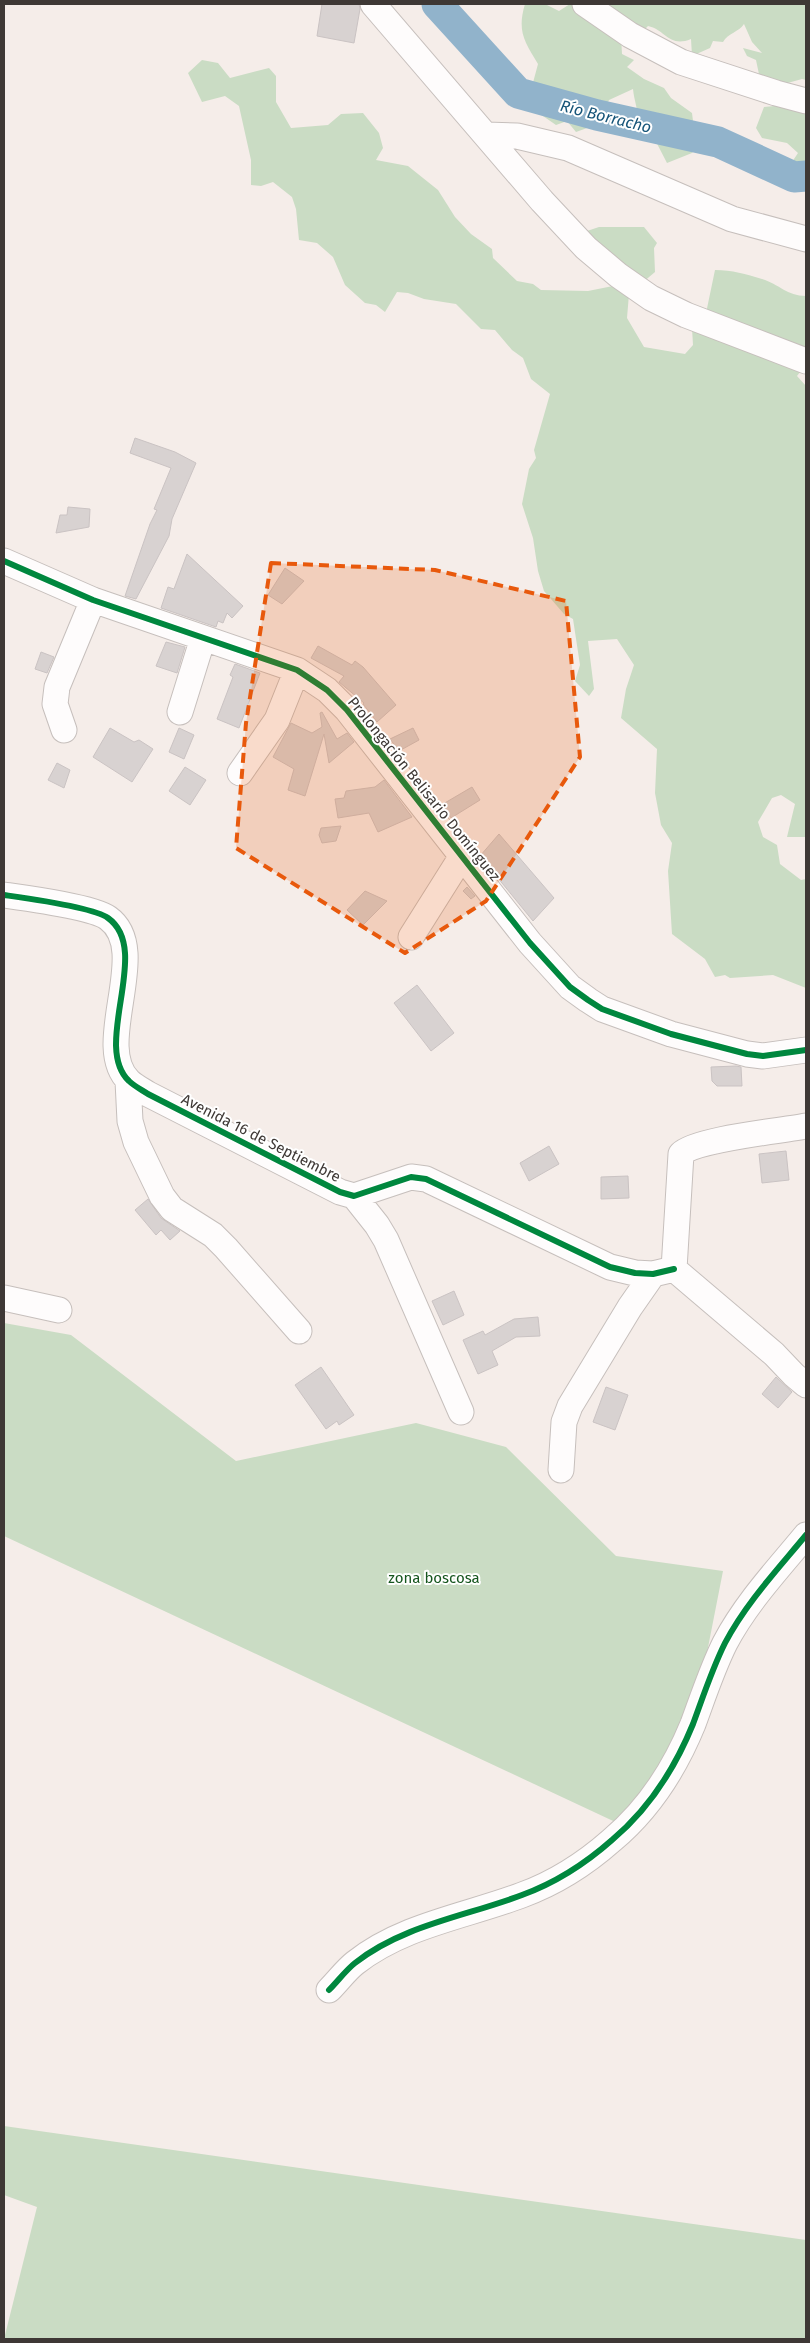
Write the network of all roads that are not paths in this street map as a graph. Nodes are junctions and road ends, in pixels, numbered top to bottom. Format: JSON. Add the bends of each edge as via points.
{"nodes":[{"id":1,"x":373,"y":4,"type":"edge"},
{"id":2,"x":585,"y":4,"type":"edge"},
{"id":3,"x":806,"y":101,"type":"edge"},
{"id":4,"x":486,"y":135,"type":"junction"},
{"id":5,"x":806,"y":239,"type":"edge"},
{"id":6,"x":806,"y":361,"type":"edge"},
{"id":7,"x":4,"y":561,"type":"edge"},
{"id":8,"x":93,"y":600,"type":"junction"},
{"id":9,"x":203,"y":638,"type":"junction"},
{"id":10,"x":297,"y":670,"type":"junction"},
{"id":11,"x":180,"y":712,"type":"dead end"},
{"id":12,"x":64,"y":730,"type":"dead end"},
{"id":13,"x":240,"y":773,"type":"dead end"},
{"id":14,"x":462,"y":856,"type":"junction"},
{"id":15,"x":4,"y":894,"type":"edge"},
{"id":16,"x":411,"y":937,"type":"dead end"},
{"id":17,"x":806,"y":1050,"type":"edge"},
{"id":18,"x":128,"y":1081,"type":"junction"},
{"id":19,"x":806,"y":1126,"type":"edge"},
{"id":20,"x":354,"y":1196,"type":"junction"},
{"id":21,"x":664,"y":1272,"type":"junction"},
{"id":22,"x":4,"y":1298,"type":"edge"},
{"id":23,"x":59,"y":1310,"type":"dead end"},
{"id":24,"x":299,"y":1331,"type":"dead end"},
{"id":25,"x":806,"y":1385,"type":"edge"},
{"id":26,"x":461,"y":1412,"type":"dead end"},
{"id":27,"x":560,"y":1470,"type":"dead end"},
{"id":28,"x":806,"y":1535,"type":"edge"},
{"id":29,"x":329,"y":1990,"type":"dead end"}],
"edges":[{"from":1,"to":4,"type":"street"},
{"from":2,"to":3,"type":"street","via":[[630,35],[681,62]]},
{"from":4,"to":5,"type":"street","via":[[517,136],[568,148],[732,218]]},
{"from":4,"to":6,"type":"street","via":[[542,201],[586,248],[618,276],[651,298],[686,315]]},
{"from":7,"to":8,"type":"street","name":"Prolongación Belisario Domínguez"},
{"from":8,"to":9,"type":"street","name":"Prolongación Belisario Domínguez"},
{"from":8,"to":12,"type":"street","via":[[57,687],[55,704]]},
{"from":9,"to":10,"type":"street","name":"Prolongación Belisario Domínguez"},
{"from":9,"to":11,"type":"street"},
{"from":10,"to":13,"type":"street","via":[[277,720]]},
{"from":10,"to":14,"type":"street","name":"Prolongación Belisario Domínguez","via":[[327,690],[347,710]]},
{"from":14,"to":16,"type":"street"},
{"from":14,"to":17,"type":"street","name":"Prolongación Belisario Domínguez","via":[[550,967],[570,987],[602,1009],[671,1034],[763,1056]]},
{"from":15,"to":18,"type":"street","via":[[108,917],[121,932],[126,955],[116,1042],[119,1062]]},
{"from":18,"to":20,"type":"street","name":"Avenida 16 de Septiembre","via":[[340,1192]]},
{"from":18,"to":24,"type":"street","via":[[130,1121],[136,1142],[162,1196],[183,1217],[213,1235]]},
{"from":19,"to":21,"type":"street","via":[[690,1148],[681,1154]]},
{"from":20,"to":21,"type":"street","name":"Avenida 16 de Septiembre","via":[[411,1177],[426,1179],[610,1267],[635,1273]]},
{"from":20,"to":26,"type":"street","via":[[386,1240]]},
{"from":21,"to":25,"type":"street","via":[[774,1354]]},
{"from":21,"to":27,"type":"street","via":[[630,1307],[570,1406],[564,1422]]},
{"from":22,"to":23,"type":"street"},
{"from":28,"to":29,"type":"street","via":[[756,1596],[726,1642],[678,1756],[640,1814],[606,1845],[554,1880],[523,1895],[450,1918],[375,1949],[354,1963]]}]}
